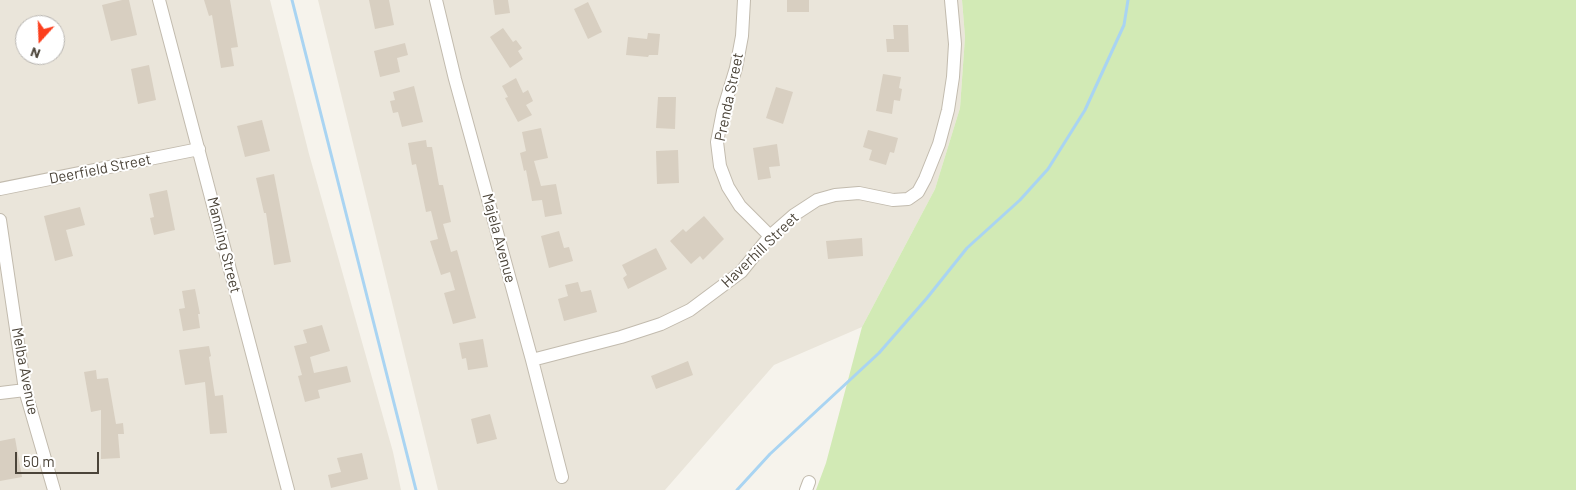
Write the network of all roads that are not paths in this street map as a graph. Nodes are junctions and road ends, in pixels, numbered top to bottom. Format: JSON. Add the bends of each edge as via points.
{"nodes":[{"id":1,"x":159,"y":0,"type":"edge"},
{"id":2,"x":436,"y":0,"type":"edge"},
{"id":3,"x":744,"y":0,"type":"edge"},
{"id":4,"x":951,"y":0,"type":"edge"},
{"id":5,"x":199,"y":149,"type":"junction"},
{"id":6,"x":0,"y":188,"type":"edge"},
{"id":7,"x":0,"y":220,"type":"edge"},
{"id":8,"x":770,"y":236,"type":"junction"},
{"id":9,"x":532,"y":360,"type":"junction"},
{"id":10,"x":25,"y":390,"type":"junction"},
{"id":11,"x":0,"y":393,"type":"edge"},
{"id":12,"x":562,"y":477,"type":"dead end"},
{"id":13,"x":54,"y":490,"type":"edge"},
{"id":14,"x":288,"y":490,"type":"edge"}],
"edges":[{"from":1,"to":5,"type":"street","name":"Manning Street"},
{"from":2,"to":9,"type":"street","name":"Majela Avenue"},
{"from":3,"to":8,"type":"street","name":"Prenda Street","via":[[736,68],[717,142],[720,166],[728,187],[740,206]]},
{"from":4,"to":8,"type":"street","name":"Haverhill Street","via":[[955,44],[948,110],[939,144],[918,192],[908,199],[893,200],[859,193],[817,200]]},
{"from":5,"to":6,"type":"street","name":"Deerfield Street"},
{"from":5,"to":14,"type":"street","name":"Manning Street"},
{"from":7,"to":10,"type":"street","name":"Melba Avenue"},
{"from":8,"to":9,"type":"street","name":"Haverhill Street","via":[[741,272],[690,310],[621,337]]},
{"from":9,"to":12,"type":"street","name":"Majela Avenue"},
{"from":10,"to":11,"type":"street"},
{"from":10,"to":13,"type":"street","name":"Melba Avenue"}]}
